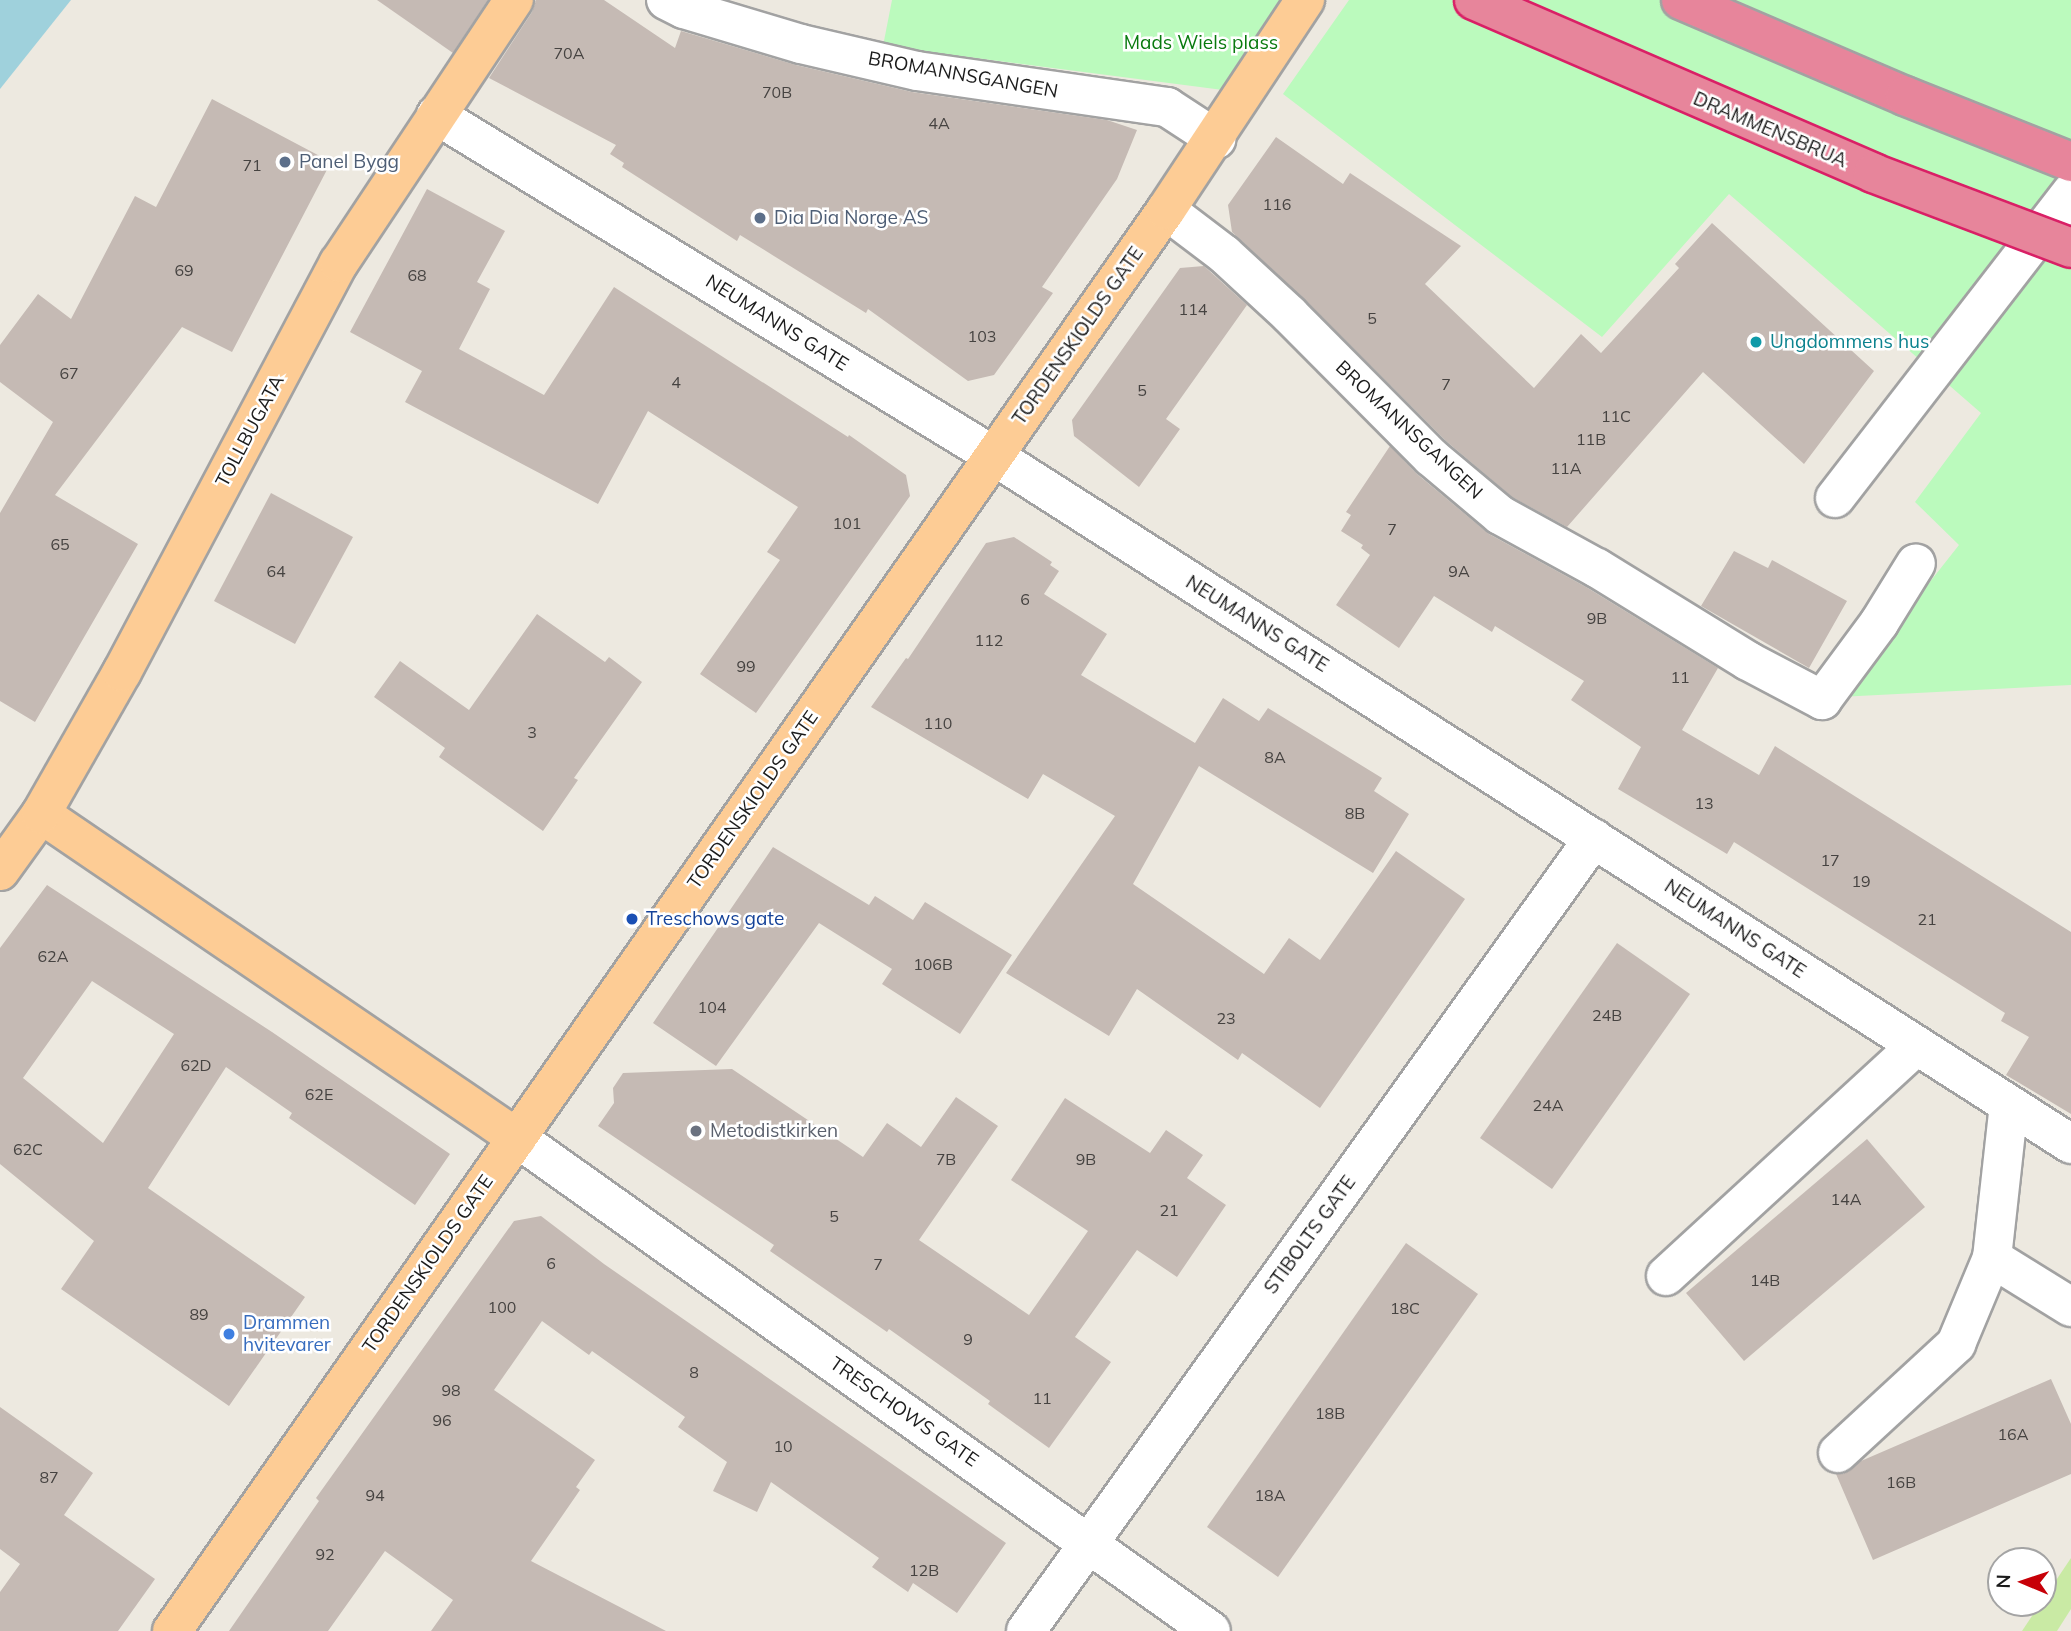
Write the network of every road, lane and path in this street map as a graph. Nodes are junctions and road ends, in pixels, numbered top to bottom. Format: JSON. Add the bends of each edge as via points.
{"nodes":[{"id":1,"x":514,"y":0,"type":"edge"},
{"id":2,"x":666,"y":0,"type":"edge"},
{"id":3,"x":1305,"y":0,"type":"edge"},
{"id":4,"x":1474,"y":0,"type":"edge"},
{"id":5,"x":1681,"y":0,"type":"edge"},
{"id":6,"x":436,"y":115,"type":"junction"},
{"id":7,"x":1216,"y":139,"type":"junction"},
{"id":8,"x":2071,"y":162,"type":"edge"},
{"id":9,"x":2071,"y":193,"type":"edge"},
{"id":10,"x":1166,"y":210,"type":"junction"},
{"id":11,"x":2071,"y":248,"type":"edge"},
{"id":12,"x":994,"y":456,"type":"junction"},
{"id":13,"x":1835,"y":498,"type":"dead end"},
{"id":14,"x":1916,"y":563,"type":"dead end"},
{"id":15,"x":41,"y":814,"type":"junction"},
{"id":16,"x":1594,"y":838,"type":"junction"},
{"id":17,"x":0,"y":871,"type":"edge"},
{"id":18,"x":1916,"y":1046,"type":"junction"},
{"id":19,"x":2009,"y":1105,"type":"junction"},
{"id":20,"x":516,"y":1138,"type":"junction"},
{"id":21,"x":2071,"y":1144,"type":"edge"},
{"id":22,"x":1992,"y":1258,"type":"junction"},
{"id":23,"x":1666,"y":1276,"type":"dead end"},
{"id":24,"x":2071,"y":1307,"type":"edge"},
{"id":25,"x":1838,"y":1454,"type":"dead end"},
{"id":26,"x":1089,"y":1543,"type":"junction"},
{"id":27,"x":172,"y":1631,"type":"edge"},
{"id":28,"x":1026,"y":1631,"type":"edge"},
{"id":29,"x":1211,"y":1631,"type":"edge"}],
"edges":[{"from":1,"to":6,"type":"main road","name":"TOLLBUGATA"},
{"from":2,"to":7,"type":"street","name":"BROMANNSGANGEN","via":[[801,44],[917,71],[1167,107]]},
{"from":3,"to":7,"type":"main road","name":"TORDENSKIOLDS GATE"},
{"from":4,"to":11,"type":"highway","name":"DRAMMENSBRUA","bridge":true,"via":[[1873,173]]},
{"from":5,"to":8,"type":"highway"},
{"from":6,"to":12,"type":"street","name":"NEUMANNS GATE"},
{"from":6,"to":15,"type":"main road","name":"TOLLBUGATA","via":[[339,263],[122,672]]},
{"from":7,"to":10,"type":"main road","name":"TORDENSKIOLDS GATE"},
{"from":9,"to":13,"type":"street"},
{"from":10,"to":12,"type":"main road","name":"TORDENSKIOLDS GATE"},
{"from":10,"to":14,"type":"street","name":"BROMANNSGANGEN","via":[[1224,254],[1432,457],[1500,515],[1822,700],[1880,623]]},
{"from":12,"to":16,"type":"street","name":"NEUMANNS GATE"},
{"from":12,"to":20,"type":"main road","name":"TORDENSKIOLDS GATE"},
{"from":15,"to":17,"type":"main road","name":"TOLLBUGATA"},
{"from":15,"to":20,"type":"main road","name":"TRESCHOWS GATE"},
{"from":16,"to":18,"type":"street","name":"NEUMANNS GATE"},
{"from":16,"to":26,"type":"street","name":"STIBOLTS GATE"},
{"from":18,"to":19,"type":"street","name":"NEUMANNS GATE"},
{"from":18,"to":23,"type":"street"},
{"from":19,"to":21,"type":"street","name":"NEUMANNS GATE"},
{"from":19,"to":22,"type":"street"},
{"from":20,"to":26,"type":"street","name":"TRESCHOWS GATE"},
{"from":20,"to":27,"type":"main road","name":"TORDENSKIOLDS GATE"},
{"from":22,"to":24,"type":"street"},
{"from":22,"to":25,"type":"street","via":[[1956,1344]]},
{"from":26,"to":28,"type":"street","name":"STIBOLTS GATE"},
{"from":26,"to":29,"type":"street","name":"TRESCHOWS GATE"}]}
